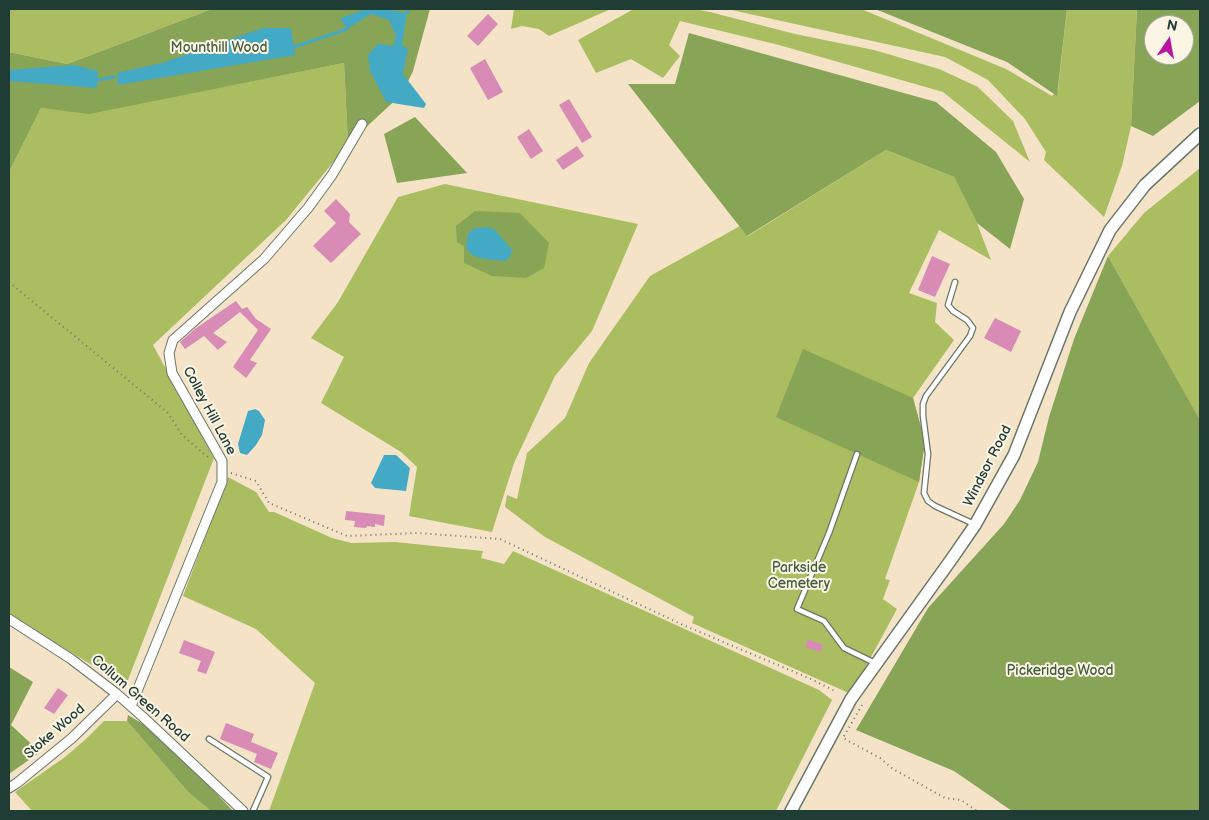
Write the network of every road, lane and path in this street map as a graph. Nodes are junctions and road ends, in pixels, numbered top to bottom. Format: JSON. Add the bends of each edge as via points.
{"nodes":[{"id":1,"x":362,"y":124,"type":"dead end"},
{"id":2,"x":1200,"y":134,"type":"edge"},
{"id":3,"x":9,"y":282,"type":"edge"},
{"id":4,"x":955,"y":282,"type":"dead end"},
{"id":5,"x":857,"y":454,"type":"dead end"},
{"id":6,"x":210,"y":459,"type":"dead end"},
{"id":7,"x":223,"y":471,"type":"junction"},
{"id":8,"x":975,"y":525,"type":"junction"},
{"id":9,"x":9,"y":619,"type":"edge"},
{"id":10,"x":876,"y":663,"type":"junction"},
{"id":11,"x":838,"y":692,"type":"dead end"},
{"id":12,"x":117,"y":694,"type":"junction"},
{"id":13,"x":862,"y":705,"type":"dead end"},
{"id":14,"x":131,"y":706,"type":"junction"},
{"id":15,"x":209,"y":739,"type":"dead end"},
{"id":16,"x":9,"y":788,"type":"edge"},
{"id":17,"x":243,"y":811,"type":"edge"},
{"id":18,"x":253,"y":811,"type":"edge"},
{"id":19,"x":791,"y":811,"type":"edge"},
{"id":20,"x":977,"y":811,"type":"edge"}],
"edges":[{"from":1,"to":7,"type":"street","name":"Colley Hill Lane","via":[[332,175],[302,216],[264,259],[173,340],[169,353],[172,373],[216,449]]},
{"from":2,"to":8,"type":"main road","name":"Windsor Road","via":[[1145,185],[1110,230],[1070,312],[1014,455]]},
{"from":3,"to":6,"type":"path","via":[[168,414],[182,435]]},
{"from":4,"to":8,"type":"lane","via":[[948,305],[974,328],[923,404],[928,454],[924,493],[935,506]]},
{"from":5,"to":10,"type":"lane","via":[[797,609],[824,621],[844,648]]},
{"from":7,"to":11,"type":"path","via":[[256,481],[269,503],[347,536],[418,533],[500,539],[683,625]]},
{"from":7,"to":14,"type":"street","name":"Colley Hill Lane","via":[[214,503]]},
{"from":8,"to":10,"type":"main road","name":"Windsor Road"},
{"from":9,"to":12,"type":"street","name":"Collum Green Road","via":[[71,659]]},
{"from":10,"to":19,"type":"main road","name":"Windsor Road","via":[[852,699]]},
{"from":12,"to":14,"type":"street","name":"Collum Green Road"},
{"from":12,"to":16,"type":"street","name":"Stoke Wood","via":[[72,738]]},
{"from":13,"to":20,"type":"path","via":[[843,738],[945,798],[961,800]]},
{"from":14,"to":17,"type":"street","name":"Collum Green Road"},
{"from":15,"to":18,"type":"lane","via":[[268,777]]}]}
